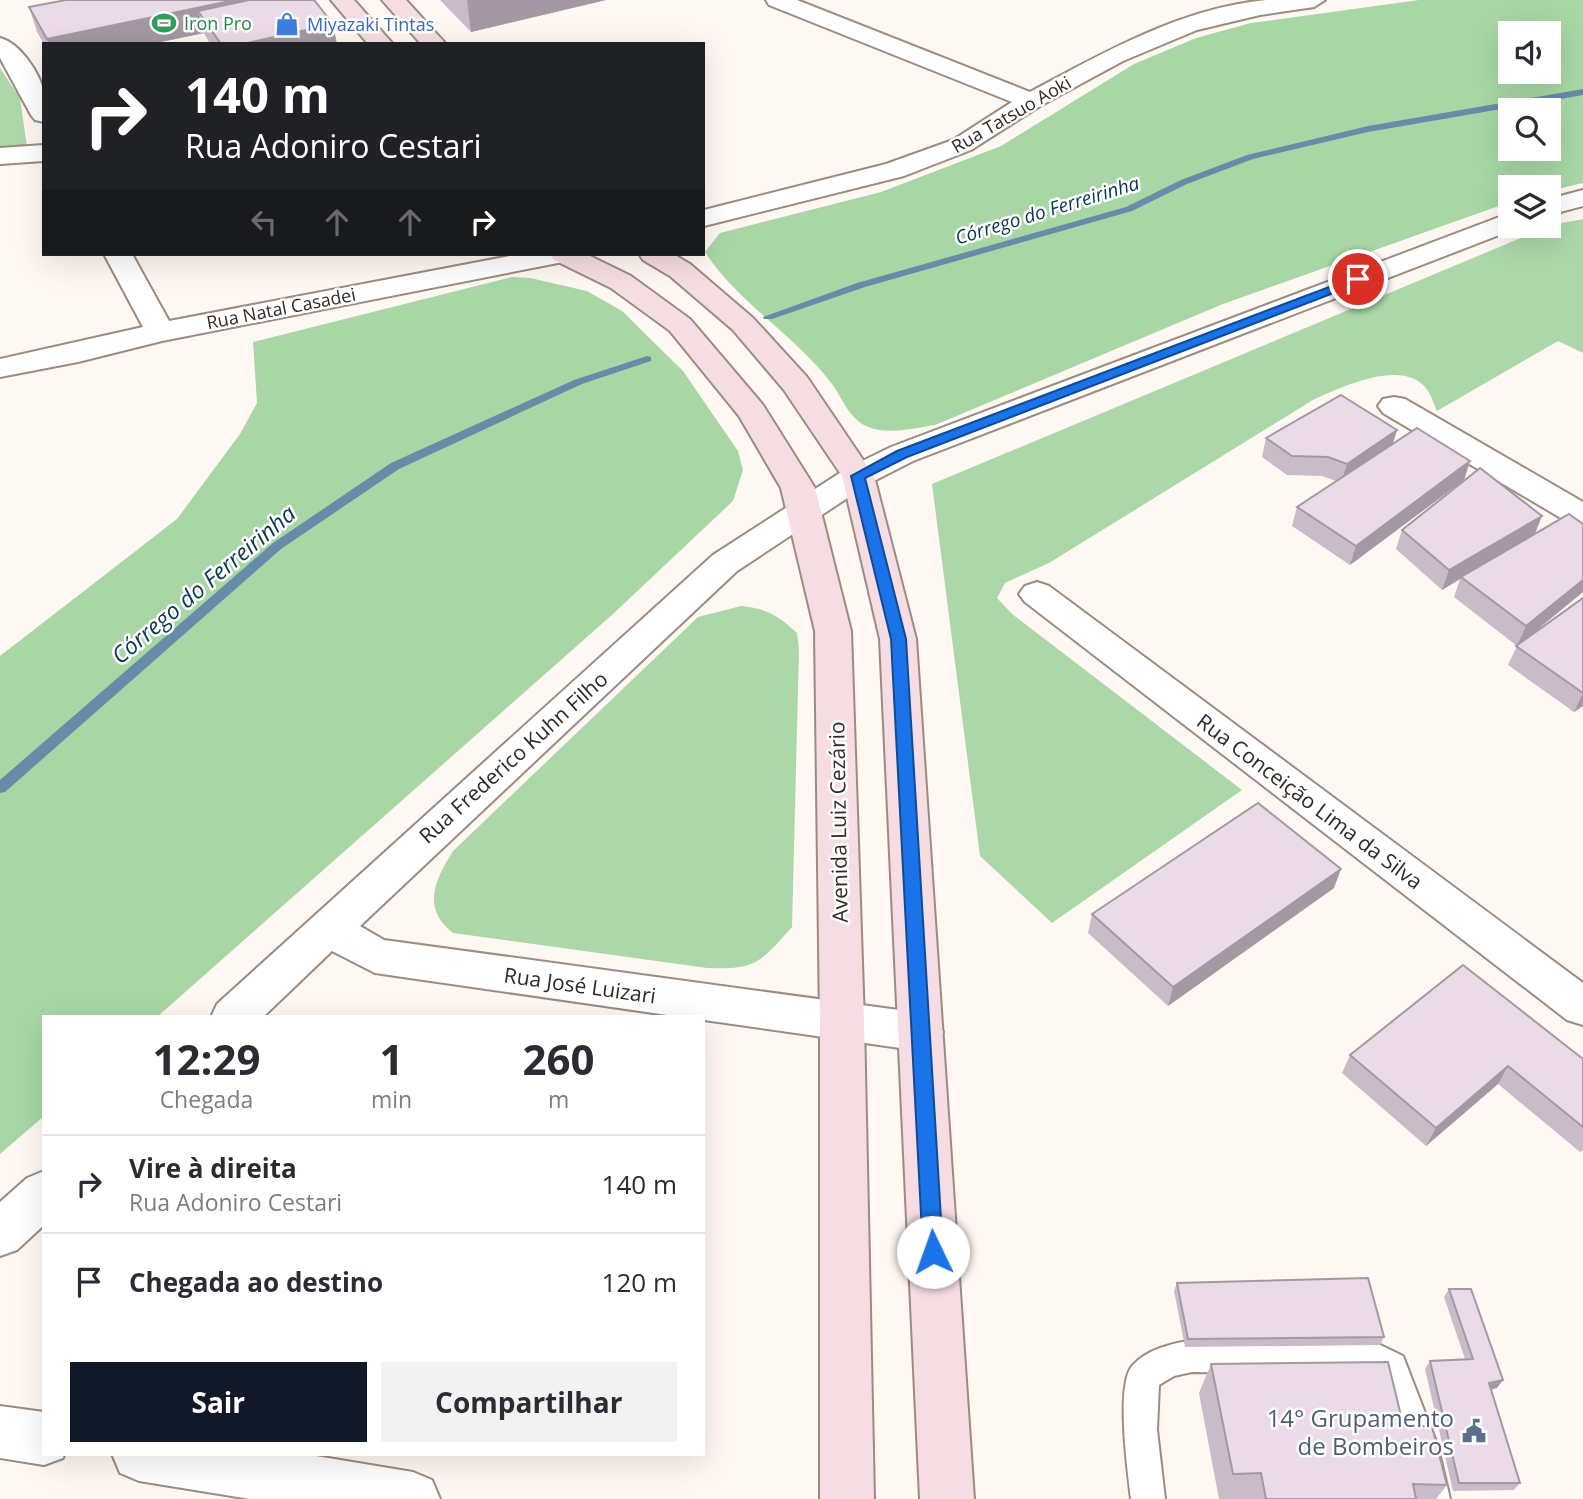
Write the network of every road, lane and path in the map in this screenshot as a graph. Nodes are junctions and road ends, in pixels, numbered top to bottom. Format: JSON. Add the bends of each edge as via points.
{"nodes":[{"id":1,"x":342,"y":0,"type":"edge"},
{"id":2,"x":393,"y":0,"type":"edge"},
{"id":3,"x":777,"y":0,"type":"edge"},
{"id":4,"x":1314,"y":0,"type":"edge"},
{"id":5,"x":1253,"y":4,"type":"edge"},
{"id":6,"x":378,"y":42,"type":"edge"},
{"id":7,"x":432,"y":42,"type":"edge"},
{"id":8,"x":0,"y":45,"type":"edge"},
{"id":9,"x":1031,"y":101,"type":"junction"},
{"id":10,"x":42,"y":110,"type":"edge"},
{"id":11,"x":42,"y":153,"type":"edge"},
{"id":12,"x":0,"y":156,"type":"edge"},
{"id":13,"x":1583,"y":198,"type":"edge"},
{"id":14,"x":1561,"y":203,"type":"edge"},
{"id":15,"x":705,"y":218,"type":"edge"},
{"id":16,"x":1498,"y":226,"type":"edge"},
{"id":17,"x":119,"y":256,"type":"edge"},
{"id":18,"x":553,"y":256,"type":"edge"},
{"id":19,"x":567,"y":256,"type":"edge"},
{"id":20,"x":656,"y":256,"type":"edge"},
{"id":21,"x":160,"y":332,"type":"junction"},
{"id":22,"x":0,"y":368,"type":"edge"},
{"id":23,"x":1394,"y":406,"type":"dead end"},
{"id":24,"x":858,"y":476,"type":"junction"},
{"id":25,"x":804,"y":511,"type":"junction"},
{"id":26,"x":1583,"y":516,"type":"edge"},
{"id":27,"x":1037,"y":594,"type":"dead end"},
{"id":28,"x":329,"y":928,"type":"junction"},
{"id":29,"x":1583,"y":1007,"type":"edge"},
{"id":30,"x":235,"y":1015,"type":"edge"},
{"id":31,"x":842,"y":1021,"type":"junction"},
{"id":32,"x":921,"y":1032,"type":"junction"},
{"id":33,"x":42,"y":1195,"type":"edge"},
{"id":34,"x":0,"y":1234,"type":"edge"},
{"id":35,"x":0,"y":1432,"type":"edge"},
{"id":36,"x":42,"y":1439,"type":"edge"},
{"id":37,"x":151,"y":1456,"type":"edge"},
{"id":38,"x":412,"y":1499,"type":"edge"},
{"id":39,"x":847,"y":1499,"type":"edge"},
{"id":40,"x":947,"y":1499,"type":"edge"},
{"id":41,"x":1148,"y":1499,"type":"edge"},
{"id":42,"x":1433,"y":1499,"type":"edge"}],
"edges":[{"from":1,"to":6,"type":"street"},
{"from":2,"to":7,"type":"street"},
{"from":3,"to":9,"type":"street"},
{"from":4,"to":5,"type":"street","name":"Rua Tatsuo Aoki"},
{"from":5,"to":9,"type":"street","name":"Rua Tatsuo Aoki","via":[[1115,56]]},
{"from":8,"to":10,"type":"street","via":[[14,58]]},
{"from":9,"to":15,"type":"street","name":"Rua Tatsuo Aoki","via":[[962,145],[895,170]]},
{"from":11,"to":12,"type":"street"},
{"from":13,"to":14,"type":"street"},
{"from":16,"to":24,"type":"street","name":"Rua Frederico Kuhn Filho","via":[[915,449]]},
{"from":17,"to":21,"type":"street"},
{"from":18,"to":21,"type":"street","name":"Rua Natal Casadei"},
{"from":19,"to":25,"type":"street","name":"Avenida Luiz Cezário","via":[[621,282],[680,325],[752,412],[798,488]]},
{"from":20,"to":24,"type":"street","via":[[680,270],[743,324],[796,384]]},
{"from":21,"to":22,"type":"street","name":"Rua Natal Casadei"},
{"from":23,"to":26,"type":"street"},
{"from":24,"to":25,"type":"street","name":"Rua Frederico Kuhn Filho"},
{"from":24,"to":32,"type":"street","via":[[898,639]]},
{"from":25,"to":28,"type":"street","name":"Rua Frederico Kuhn Filho","via":[[725,563]]},
{"from":25,"to":31,"type":"street","name":"Avenida Luiz Cezário","via":[[833,631]]},
{"from":27,"to":29,"type":"street","name":"Rua Conceição Lima da Silva"},
{"from":28,"to":30,"type":"street","name":"Rua Frederico Kuhn Filho"},
{"from":28,"to":31,"type":"street","name":"Rua José Luizari","via":[[375,956]]},
{"from":31,"to":32,"type":"street","name":"Rua José Luizari"},
{"from":31,"to":39,"type":"street","name":"Avenida Luiz Cezário"},
{"from":32,"to":40,"type":"street"},
{"from":33,"to":34,"type":"street"},
{"from":35,"to":36,"type":"street"},
{"from":37,"to":38,"type":"street"},
{"from":41,"to":42,"type":"lane","via":[[1139,1430],[1143,1377],[1167,1361],[1192,1356],[1374,1359],[1391,1367],[1420,1444]]}]}
